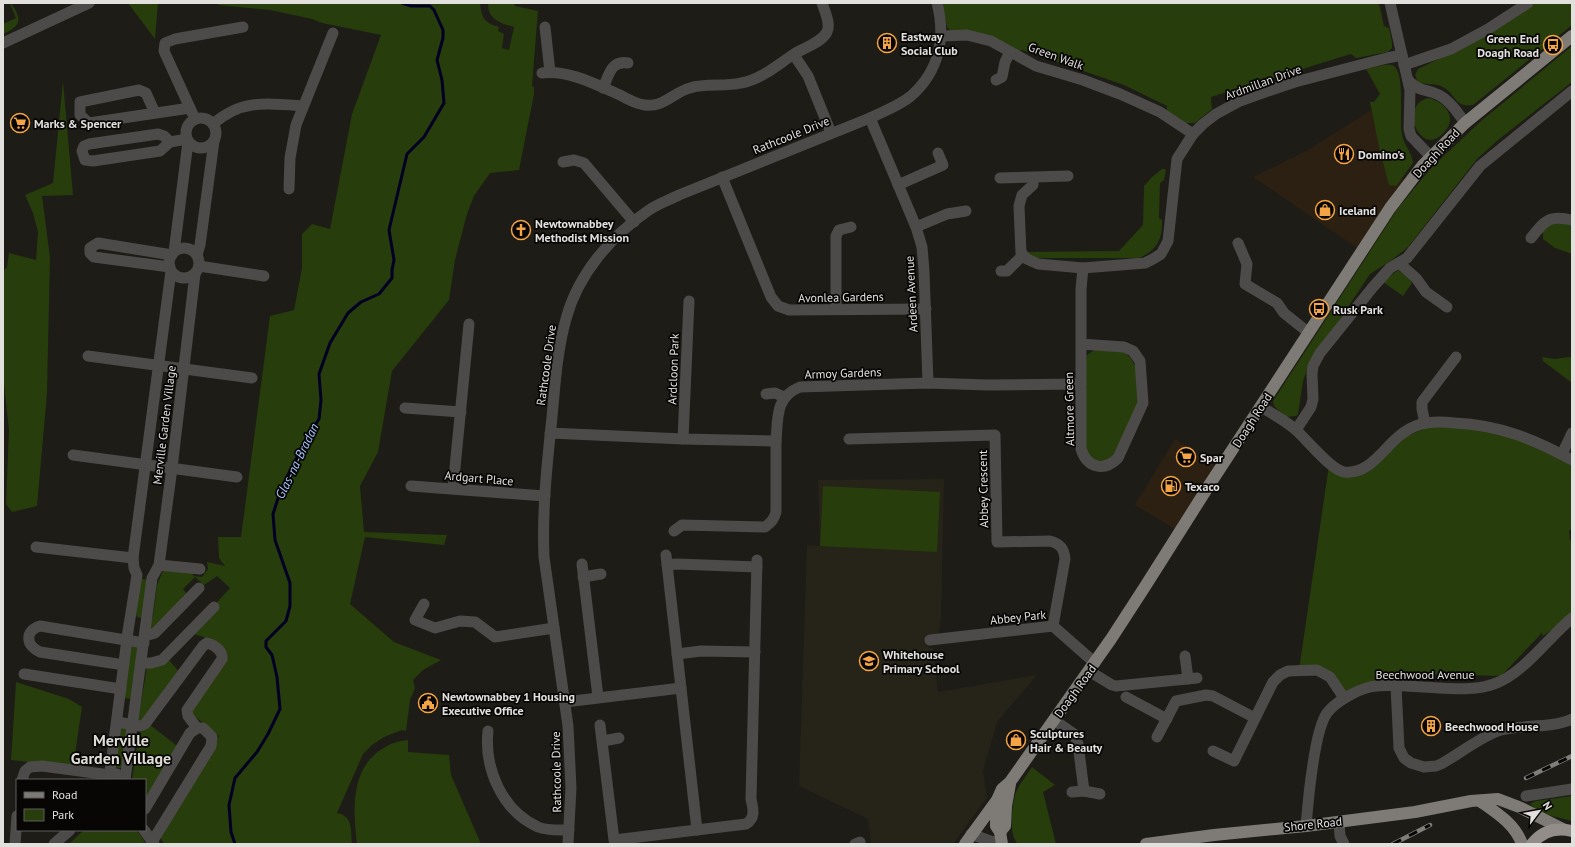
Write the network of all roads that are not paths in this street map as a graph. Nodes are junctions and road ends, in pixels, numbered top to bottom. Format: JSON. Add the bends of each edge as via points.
{"nodes":[{"id":1,"x":89,"y":3,"type":"edge"},
{"id":2,"x":822,"y":3,"type":"edge"},
{"id":3,"x":937,"y":3,"type":"edge"},
{"id":4,"x":1390,"y":3,"type":"edge"},
{"id":5,"x":1522,"y":5,"type":"edge"},
{"id":6,"x":243,"y":27,"type":"dead end"},
{"id":7,"x":544,"y":27,"type":"dead end"},
{"id":8,"x":333,"y":33,"type":"dead end"},
{"id":9,"x":942,"y":36,"type":"junction"},
{"id":10,"x":1572,"y":36,"type":"edge"},
{"id":11,"x":3,"y":43,"type":"edge"},
{"id":12,"x":1010,"y":52,"type":"junction"},
{"id":13,"x":794,"y":55,"type":"junction"},
{"id":14,"x":1403,"y":60,"type":"junction"},
{"id":15,"x":628,"y":63,"type":"dead end"},
{"id":16,"x":1002,"y":78,"type":"dead end"},
{"id":17,"x":1408,"y":80,"type":"junction"},
{"id":18,"x":603,"y":88,"type":"junction"},
{"id":19,"x":1572,"y":91,"type":"edge"},
{"id":20,"x":1431,"y":92,"type":"junction"},
{"id":21,"x":1410,"y":105,"type":"junction"},
{"id":22,"x":303,"y":106,"type":"junction"},
{"id":23,"x":190,"y":108,"type":"junction"},
{"id":24,"x":156,"y":113,"type":"junction"},
{"id":25,"x":870,"y":118,"type":"junction"},
{"id":26,"x":195,"y":119,"type":"junction"},
{"id":27,"x":1465,"y":123,"type":"junction"},
{"id":28,"x":213,"y":124,"type":"junction"},
{"id":29,"x":831,"y":133,"type":"junction"},
{"id":30,"x":1193,"y":134,"type":"junction"},
{"id":31,"x":188,"y":140,"type":"junction"},
{"id":32,"x":214,"y":141,"type":"junction"},
{"id":33,"x":170,"y":142,"type":"junction"},
{"id":34,"x":938,"y":152,"type":"dead end"},
{"id":35,"x":1431,"y":156,"type":"junction"},
{"id":36,"x":563,"y":162,"type":"dead end"},
{"id":37,"x":1068,"y":176,"type":"dead end"},
{"id":38,"x":722,"y":178,"type":"junction"},
{"id":39,"x":1000,"y":178,"type":"dead end"},
{"id":40,"x":1033,"y":178,"type":"junction"},
{"id":41,"x":898,"y":185,"type":"junction"},
{"id":42,"x":289,"y":189,"type":"dead end"},
{"id":43,"x":966,"y":210,"type":"dead end"},
{"id":44,"x":1572,"y":220,"type":"edge"},
{"id":45,"x":634,"y":222,"type":"junction"},
{"id":46,"x":851,"y":227,"type":"dead end"},
{"id":47,"x":916,"y":227,"type":"junction"},
{"id":48,"x":1531,"y":238,"type":"dead end"},
{"id":49,"x":1238,"y":243,"type":"dead end"},
{"id":50,"x":173,"y":254,"type":"junction"},
{"id":51,"x":196,"y":254,"type":"junction"},
{"id":52,"x":1022,"y":255,"type":"junction"},
{"id":53,"x":1399,"y":263,"type":"junction"},
{"id":54,"x":1083,"y":268,"type":"junction"},
{"id":55,"x":170,"y":269,"type":"junction"},
{"id":56,"x":197,"y":270,"type":"junction"},
{"id":57,"x":1001,"y":272,"type":"dead end"},
{"id":58,"x":264,"y":276,"type":"dead end"},
{"id":59,"x":689,"y":301,"type":"dead end"},
{"id":60,"x":1447,"y":307,"type":"dead end"},
{"id":61,"x":836,"y":309,"type":"junction"},
{"id":62,"x":926,"y":309,"type":"junction"},
{"id":63,"x":469,"y":324,"type":"dead end"},
{"id":64,"x":1309,"y":333,"type":"junction"},
{"id":65,"x":1081,"y":344,"type":"junction"},
{"id":66,"x":88,"y":356,"type":"dead end"},
{"id":67,"x":1456,"y":357,"type":"dead end"},
{"id":68,"x":158,"y":365,"type":"junction"},
{"id":69,"x":184,"y":369,"type":"junction"},
{"id":70,"x":252,"y":378,"type":"dead end"},
{"id":71,"x":928,"y":383,"type":"junction"},
{"id":72,"x":1081,"y":384,"type":"junction"},
{"id":73,"x":766,"y":394,"type":"dead end"},
{"id":74,"x":784,"y":397,"type":"junction"},
{"id":75,"x":1261,"y":407,"type":"junction"},
{"id":76,"x":405,"y":408,"type":"dead end"},
{"id":77,"x":461,"y":412,"type":"junction"},
{"id":78,"x":1425,"y":423,"type":"junction"},
{"id":79,"x":1296,"y":430,"type":"junction"},
{"id":80,"x":550,"y":432,"type":"junction"},
{"id":81,"x":1572,"y":434,"type":"edge"},
{"id":82,"x":683,"y":439,"type":"junction"},
{"id":83,"x":849,"y":439,"type":"dead end"},
{"id":84,"x":776,"y":441,"type":"junction"},
{"id":85,"x":73,"y":455,"type":"dead end"},
{"id":86,"x":1567,"y":457,"type":"edge"},
{"id":87,"x":145,"y":465,"type":"junction"},
{"id":88,"x":172,"y":468,"type":"junction"},
{"id":89,"x":237,"y":477,"type":"dead end"},
{"id":90,"x":411,"y":486,"type":"dead end"},
{"id":91,"x":453,"y":488,"type":"junction"},
{"id":92,"x":545,"y":496,"type":"junction"},
{"id":93,"x":674,"y":531,"type":"dead end"},
{"id":94,"x":36,"y":547,"type":"dead end"},
{"id":95,"x":133,"y":558,"type":"junction"},
{"id":96,"x":582,"y":564,"type":"dead end"},
{"id":97,"x":159,"y":565,"type":"junction"},
{"id":98,"x":200,"y":569,"type":"dead end"},
{"id":99,"x":137,"y":574,"type":"junction"},
{"id":100,"x":601,"y":574,"type":"dead end"},
{"id":101,"x":583,"y":577,"type":"junction"},
{"id":102,"x":152,"y":578,"type":"junction"},
{"id":103,"x":199,"y":588,"type":"dead end"},
{"id":104,"x":424,"y":604,"type":"dead end"},
{"id":105,"x":214,"y":607,"type":"dead end"},
{"id":106,"x":130,"y":619,"type":"junction"},
{"id":107,"x":147,"y":622,"type":"junction"},
{"id":108,"x":1571,"y":622,"type":"edge"},
{"id":109,"x":1053,"y":626,"type":"junction"},
{"id":110,"x":554,"y":628,"type":"junction"},
{"id":111,"x":145,"y":640,"type":"junction"},
{"id":112,"x":930,"y":640,"type":"dead end"},
{"id":113,"x":127,"y":641,"type":"junction"},
{"id":114,"x":755,"y":652,"type":"junction"},
{"id":115,"x":677,"y":654,"type":"junction"},
{"id":116,"x":1185,"y":656,"type":"dead end"},
{"id":117,"x":141,"y":663,"type":"junction"},
{"id":118,"x":124,"y":665,"type":"junction"},
{"id":119,"x":1092,"y":667,"type":"junction"},
{"id":120,"x":24,"y":674,"type":"dead end"},
{"id":121,"x":1396,"y":686,"type":"junction"},
{"id":122,"x":681,"y":688,"type":"junction"},
{"id":123,"x":121,"y":689,"type":"junction"},
{"id":124,"x":598,"y":697,"type":"junction"},
{"id":125,"x":1126,"y":697,"type":"dead end"},
{"id":126,"x":1344,"y":698,"type":"junction"},
{"id":127,"x":565,"y":702,"type":"junction"},
{"id":128,"x":119,"y":703,"type":"junction"},
{"id":129,"x":135,"y":705,"type":"junction"},
{"id":130,"x":1255,"y":718,"type":"junction"},
{"id":131,"x":1167,"y":719,"type":"junction"},
{"id":132,"x":1572,"y":719,"type":"edge"},
{"id":133,"x":1054,"y":720,"type":"junction"},
{"id":134,"x":117,"y":722,"type":"junction"},
{"id":135,"x":133,"y":724,"type":"junction"},
{"id":136,"x":600,"y":725,"type":"dead end"},
{"id":137,"x":197,"y":728,"type":"junction"},
{"id":138,"x":488,"y":731,"type":"dead end"},
{"id":139,"x":1157,"y":737,"type":"dead end"},
{"id":140,"x":619,"y":738,"type":"dead end"},
{"id":141,"x":603,"y":741,"type":"junction"},
{"id":142,"x":1213,"y":751,"type":"dead end"},
{"id":143,"x":109,"y":778,"type":"edge"},
{"id":144,"x":126,"y":778,"type":"edge"},
{"id":145,"x":22,"y":779,"type":"edge"},
{"id":146,"x":1010,"y":782,"type":"junction"},
{"id":147,"x":1572,"y":789,"type":"edge"},
{"id":148,"x":1084,"y":791,"type":"junction"},
{"id":149,"x":1072,"y":792,"type":"dead end"},
{"id":150,"x":1100,"y":794,"type":"dead end"},
{"id":151,"x":1526,"y":796,"type":"dead end"},
{"id":152,"x":998,"y":798,"type":"junction"},
{"id":153,"x":1480,"y":801,"type":"junction"},
{"id":154,"x":146,"y":807,"type":"edge"},
{"id":155,"x":1339,"y":822,"type":"junction"},
{"id":156,"x":1306,"y":826,"type":"junction"},
{"id":157,"x":16,"y":830,"type":"edge"},
{"id":158,"x":569,"y":830,"type":"junction"},
{"id":159,"x":697,"y":830,"type":"junction"},
{"id":160,"x":1567,"y":830,"type":"edge"},
{"id":161,"x":69,"y":831,"type":"edge"},
{"id":162,"x":145,"y":831,"type":"edge"},
{"id":163,"x":968,"y":839,"type":"edge"},
{"id":164,"x":1002,"y":840,"type":"edge"},
{"id":165,"x":153,"y":843,"type":"edge"},
{"id":166,"x":15,"y":844,"type":"edge"},
{"id":167,"x":54,"y":844,"type":"edge"},
{"id":168,"x":568,"y":844,"type":"edge"},
{"id":169,"x":1146,"y":844,"type":"edge"},
{"id":170,"x":1344,"y":844,"type":"edge"},
{"id":171,"x":1522,"y":844,"type":"edge"},
{"id":172,"x":1532,"y":844,"type":"edge"}],
"edges":[{"from":1,"to":11,"type":"street"},
{"from":2,"to":13,"type":"street","via":[[828,20],[826,34]]},
{"from":3,"to":9,"type":"street","name":"Rathcoole Drive"},
{"from":4,"to":14,"type":"street"},
{"from":5,"to":14,"type":"street","name":"Ardmillan Drive","via":[[1488,29],[1451,50]]},
{"from":6,"to":23,"type":"street","via":[[165,43],[164,51]]},
{"from":7,"to":18,"type":"street","via":[[546,73],[571,75]]},
{"from":8,"to":22,"type":"street"},
{"from":9,"to":12,"type":"street","name":"Green Walk","via":[[967,35],[983,38]]},
{"from":9,"to":25,"type":"street","name":"Rathcoole Drive","via":[[936,61],[924,82],[896,106]]},
{"from":10,"to":27,"type":"main road","name":"Doagh Road"},
{"from":12,"to":16,"type":"street"},
{"from":12,"to":30,"type":"street","name":"Green Walk","via":[[1036,66],[1120,94],[1160,112]]},
{"from":13,"to":18,"type":"street","via":[[768,72],[742,83],[690,88],[656,105],[633,102]]},
{"from":13,"to":29,"type":"street","via":[[808,76]]},
{"from":14,"to":17,"type":"street"},
{"from":14,"to":30,"type":"street","name":"Ardmillan Drive","via":[[1387,58],[1295,82],[1240,101],[1216,114]]},
{"from":15,"to":18,"type":"street","via":[[615,64]]},
{"from":17,"to":20,"type":"street","via":[[1414,87]]},
{"from":17,"to":21,"type":"street"},
{"from":19,"to":53,"type":"street","via":[[1480,166],[1407,258]]},
{"from":20,"to":21,"type":"street","via":[[1417,97]]},
{"from":20,"to":27,"type":"street","via":[[1446,101]]},
{"from":21,"to":35,"type":"street","via":[[1411,136]]},
{"from":22,"to":28,"type":"street","via":[[259,103],[242,106],[229,111]]},
{"from":22,"to":42,"type":"street","via":[[296,125],[290,158]]},
{"from":23,"to":24,"type":"street"},
{"from":23,"to":26,"type":"street"},
{"from":24,"to":24,"type":"street","via":[[89,123],[80,115],[79,106],[80,102],[139,90],[146,93]]},
{"from":25,"to":29,"type":"street","name":"Rathcoole Drive"},
{"from":25,"to":41,"type":"street","name":"Ardeen Avenue"},
{"from":26,"to":28,"type":"street","via":[[205,119]]},
{"from":26,"to":31,"type":"street","via":[[187,127]]},
{"from":27,"to":35,"type":"main road","name":"Doagh Road"},
{"from":28,"to":32,"type":"street","via":[[216,132]]},
{"from":29,"to":38,"type":"street","name":"Rathcoole Drive"},
{"from":30,"to":54,"type":"street","name":"Ardmillan Drive","via":[[1176,158],[1168,242],[1161,254],[1145,263]]},
{"from":31,"to":32,"type":"street","via":[[194,147],[201,149]]},
{"from":31,"to":33,"type":"street"},
{"from":31,"to":50,"type":"street"},
{"from":32,"to":51,"type":"street","via":[[200,245]]},
{"from":33,"to":33,"type":"street","via":[[160,151],[92,161],[85,160],[82,151],[84,146],[89,144],[158,134]]},
{"from":34,"to":41,"type":"street","via":[[943,165]]},
{"from":35,"to":64,"type":"main road","name":"Doagh Road","via":[[1390,208]]},
{"from":36,"to":45,"type":"street","via":[[584,162]]},
{"from":37,"to":40,"type":"street"},
{"from":38,"to":45,"type":"street","name":"Rathcoole Drive","via":[[679,195],[650,210]]},
{"from":38,"to":61,"type":"street","name":"Avonlea Gardens","via":[[771,297],[778,306],[789,310]]},
{"from":39,"to":40,"type":"street"},
{"from":40,"to":52,"type":"street","via":[[1033,185],[1022,195],[1019,206]]},
{"from":41,"to":47,"type":"street","name":"Ardeen Avenue"},
{"from":43,"to":47,"type":"street","via":[[947,214]]},
{"from":44,"to":48,"type":"street","via":[[1559,217],[1543,222]]},
{"from":45,"to":80,"type":"street","name":"Rathcoole Drive","via":[[608,245],[594,263],[581,283],[566,318],[559,350]]},
{"from":46,"to":61,"type":"street","via":[[839,230],[836,236]]},
{"from":47,"to":62,"type":"street","name":"Ardeen Avenue","via":[[922,248]]},
{"from":49,"to":64,"type":"street","via":[[1247,264],[1245,284],[1277,303],[1284,314]]},
{"from":50,"to":51,"type":"street","via":[[184,248]]},
{"from":50,"to":55,"type":"street","via":[[169,263]]},
{"from":50,"to":55,"type":"street","via":[[98,243],[90,248],[90,253],[94,257]]},
{"from":51,"to":56,"type":"street","via":[[199,262]]},
{"from":52,"to":54,"type":"street","via":[[1032,262],[1044,265]]},
{"from":52,"to":57,"type":"street","via":[[1008,271]]},
{"from":53,"to":60,"type":"street","via":[[1416,278],[1426,292]]},
{"from":53,"to":79,"type":"street","via":[[1390,268],[1373,286],[1320,353],[1312,374],[1311,407]]},
{"from":54,"to":65,"type":"street","name":"Altmore Green"},
{"from":55,"to":56,"type":"street","via":[[174,275],[184,278]]},
{"from":55,"to":68,"type":"street","name":"Merville Garden Village"},
{"from":56,"to":58,"type":"street"},
{"from":56,"to":69,"type":"street","name":"Merville Garden Village"},
{"from":59,"to":82,"type":"street","name":"Ardcloon Park"},
{"from":61,"to":62,"type":"street","name":"Avonlea Gardens"},
{"from":62,"to":71,"type":"street","name":"Ardeen Avenue"},
{"from":63,"to":77,"type":"street"},
{"from":64,"to":75,"type":"main road","name":"Doagh Road"},
{"from":65,"to":72,"type":"street","name":"Altmore Green"},
{"from":65,"to":72,"type":"street","name":"Altmore Green","via":[[1124,347],[1133,351],[1140,361],[1143,397],[1141,409],[1118,458],[1106,467],[1098,467],[1089,462],[1081,449]]},
{"from":66,"to":68,"type":"street"},
{"from":67,"to":78,"type":"street","via":[[1422,402]]},
{"from":68,"to":69,"type":"street"},
{"from":68,"to":87,"type":"street","name":"Merville Garden Village"},
{"from":69,"to":70,"type":"street"},
{"from":69,"to":88,"type":"street","name":"Merville Garden Village"},
{"from":71,"to":72,"type":"street","name":"Armoy Gardens"},
{"from":71,"to":74,"type":"street","name":"Armoy Gardens","via":[[800,387]]},
{"from":73,"to":74,"type":"street"},
{"from":74,"to":84,"type":"street","via":[[779,406]]},
{"from":75,"to":79,"type":"street"},
{"from":75,"to":119,"type":"main road","name":"Doagh Road"},
{"from":76,"to":77,"type":"street"},
{"from":77,"to":91,"type":"street"},
{"from":78,"to":79,"type":"street","via":[[1403,433],[1372,463],[1359,471],[1344,472],[1331,464]]},
{"from":78,"to":86,"type":"street","via":[[1434,421],[1476,424],[1503,429]]},
{"from":80,"to":82,"type":"street"},
{"from":80,"to":92,"type":"street","name":"Rathcoole Drive"},
{"from":81,"to":86,"type":"street"},
{"from":82,"to":84,"type":"street"},
{"from":83,"to":109,"type":"street","name":"Abbey Crescent","via":[[995,435],[997,542],[1050,541],[1064,550],[1065,559]]},
{"from":84,"to":93,"type":"street","via":[[776,512],[771,523],[765,527],[682,525]]},
{"from":85,"to":87,"type":"street"},
{"from":87,"to":88,"type":"street"},
{"from":87,"to":95,"type":"street","name":"Merville Garden Village"},
{"from":88,"to":89,"type":"street"},
{"from":88,"to":97,"type":"street","name":"Merville Garden Village"},
{"from":90,"to":91,"type":"street","name":"Ardgart Place"},
{"from":91,"to":92,"type":"street","name":"Ardgart Place"},
{"from":92,"to":110,"type":"street","name":"Rathcoole Drive","via":[[544,556]]},
{"from":94,"to":95,"type":"street"},
{"from":95,"to":99,"type":"street","name":"Merville Garden Village"},
{"from":96,"to":101,"type":"street"},
{"from":97,"to":98,"type":"street"},
{"from":97,"to":102,"type":"street","name":"Merville Garden Village"},
{"from":99,"to":102,"type":"street"},
{"from":99,"to":106,"type":"street","name":"Merville Garden Village"},
{"from":100,"to":101,"type":"street"},
{"from":101,"to":124,"type":"street"},
{"from":102,"to":107,"type":"street","name":"Merville Garden Village"},
{"from":103,"to":111,"type":"street","via":[[156,633]]},
{"from":104,"to":110,"type":"street","via":[[415,620],[435,628],[460,621],[475,622],[495,637]]},
{"from":105,"to":117,"type":"street","via":[[162,660]]},
{"from":106,"to":107,"type":"street"},
{"from":106,"to":113,"type":"street","name":"Merville Garden Village"},
{"from":107,"to":111,"type":"street","name":"Merville Garden Village"},
{"from":108,"to":121,"type":"street","name":"Beechwood Avenue","via":[[1505,679],[1493,684],[1457,688]]},
{"from":109,"to":112,"type":"street","name":"Abbey Park"},
{"from":109,"to":119,"type":"street","name":"Abbey Park"},
{"from":110,"to":127,"type":"street","name":"Rathcoole Drive"},
{"from":111,"to":113,"type":"street"},
{"from":111,"to":117,"type":"street","name":"Merville Garden Village"},
{"from":113,"to":118,"type":"street","name":"Merville Garden Village"},
{"from":113,"to":118,"type":"street","via":[[40,626],[34,628],[29,636],[33,649],[40,652]]},
{"from":114,"to":115,"type":"street","via":[[701,651]]},
{"from":114,"to":115,"type":"street","via":[[757,563],[677,564],[667,560]]},
{"from":114,"to":159,"type":"street","via":[[751,821],[746,824]]},
{"from":115,"to":122,"type":"street"},
{"from":116,"to":119,"type":"street","name":"Abbey Park","via":[[1193,678],[1116,686]]},
{"from":117,"to":129,"type":"street","name":"Merville Garden Village"},
{"from":118,"to":123,"type":"street","name":"Merville Garden Village"},
{"from":119,"to":133,"type":"main road","name":"Doagh Road"},
{"from":120,"to":123,"type":"street"},
{"from":121,"to":126,"type":"street","name":"Beechwood Avenue","via":[[1368,688]]},
{"from":121,"to":132,"type":"street","via":[[1399,748],[1411,764],[1424,767],[1441,764],[1500,731],[1515,727],[1555,724]]},
{"from":122,"to":124,"type":"street"},
{"from":122,"to":159,"type":"street"},
{"from":123,"to":128,"type":"street","name":"Merville Garden Village"},
{"from":124,"to":127,"type":"street"},
{"from":125,"to":131,"type":"street"},
{"from":126,"to":130,"type":"street","via":[[1330,677],[1317,670],[1288,671],[1280,674],[1273,682]]},
{"from":126,"to":156,"type":"street","name":"Beechwood Avenue","via":[[1327,713],[1320,728]]},
{"from":127,"to":158,"type":"street","name":"Rathcoole Drive","via":[[571,760]]},
{"from":128,"to":129,"type":"street"},
{"from":128,"to":134,"type":"street","name":"Merville Garden Village"},
{"from":129,"to":135,"type":"street","name":"Merville Garden Village"},
{"from":130,"to":131,"type":"street","via":[[1213,696],[1206,695],[1176,701]]},
{"from":130,"to":142,"type":"street","via":[[1234,762]]},
{"from":131,"to":139,"type":"street"},
{"from":133,"to":146,"type":"main road","name":"Doagh Road"},
{"from":133,"to":148,"type":"street","via":[[1074,734],[1078,744]]},
{"from":134,"to":135,"type":"street"},
{"from":134,"to":143,"type":"street","name":"Merville Garden Village"},
{"from":135,"to":137,"type":"street","via":[[145,724],[207,643],[223,655],[187,710],[188,716]]},
{"from":135,"to":144,"type":"street","name":"Merville Garden Village"},
{"from":136,"to":141,"type":"street"},
{"from":137,"to":154,"type":"street","via":[[190,733]]},
{"from":137,"to":165,"type":"street","via":[[203,728],[212,737],[211,746]]},
{"from":138,"to":158,"type":"street","via":[[491,772],[499,790],[512,808],[538,827]]},
{"from":140,"to":141,"type":"street"},
{"from":141,"to":159,"type":"street","via":[[614,840]]},
{"from":143,"to":144,"type":"street","via":[[115,774]]},
{"from":143,"to":145,"type":"street","via":[[42,766],[30,767],[25,771]]},
{"from":146,"to":152,"type":"main road","name":"Doagh Road","via":[[1002,789]]},
{"from":146,"to":164,"type":"main road"},
{"from":147,"to":151,"type":"street"},
{"from":148,"to":149,"type":"street"},
{"from":148,"to":150,"type":"street"},
{"from":152,"to":163,"type":"main road","name":"Doagh Road"},
{"from":152,"to":164,"type":"main road","via":[[996,826]]},
{"from":153,"to":155,"type":"main road","name":"Shore Road"},
{"from":153,"to":160,"type":"main road","name":"Shore Road","via":[[1498,799]]},
{"from":153,"to":171,"type":"main road","via":[[1506,820],[1520,836]]},
{"from":155,"to":156,"type":"main road","name":"Shore Road"},
{"from":155,"to":170,"type":"street","via":[[1340,836]]},
{"from":156,"to":169,"type":"main road","name":"Shore Road"},
{"from":157,"to":166,"type":"street"},
{"from":158,"to":168,"type":"street","name":"Rathcoole Drive"},
{"from":160,"to":172,"type":"highway","via":[[1544,833]]},
{"from":161,"to":167,"type":"street"},
{"from":162,"to":165,"type":"street"},
{"from":163,"to":164,"type":"street","via":[[993,842]]}]}
